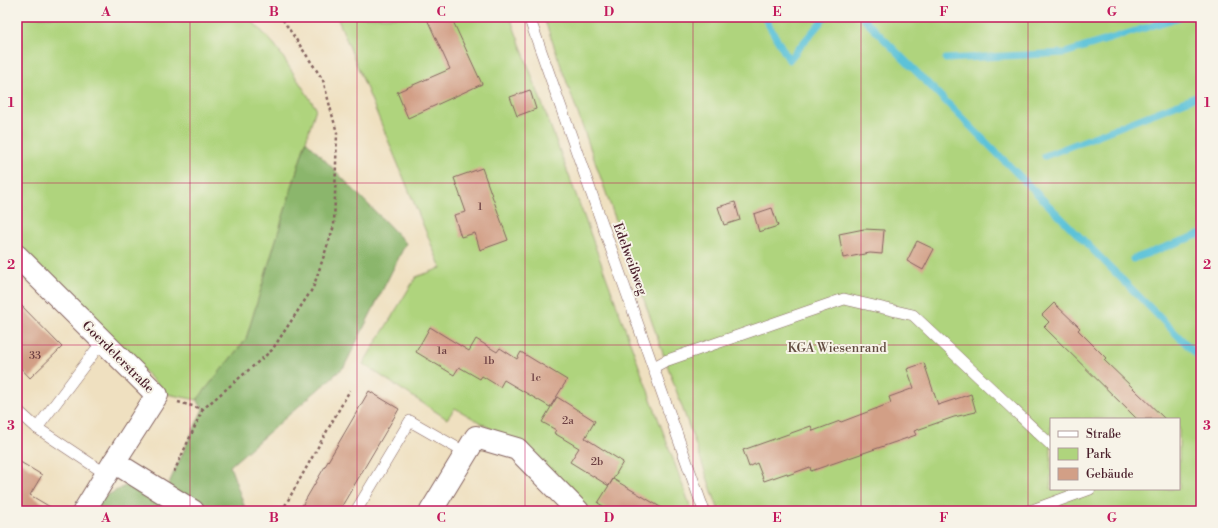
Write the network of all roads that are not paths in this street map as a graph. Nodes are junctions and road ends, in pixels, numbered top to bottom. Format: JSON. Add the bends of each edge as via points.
{"nodes":[{"id":1,"x":529,"y":17,"type":"edge"},
{"id":2,"x":17,"y":256,"type":"edge"},
{"id":3,"x":104,"y":342,"type":"junction"},
{"id":4,"x":654,"y":367,"type":"junction"},
{"id":5,"x":17,"y":410,"type":"edge"},
{"id":6,"x":37,"y":428,"type":"junction"},
{"id":7,"x":1050,"y":444,"type":"edge"},
{"id":8,"x":466,"y":454,"type":"junction"},
{"id":9,"x":110,"y":468,"type":"junction"},
{"id":10,"x":1087,"y":490,"type":"edge"},
{"id":11,"x":84,"y":511,"type":"edge"},
{"id":12,"x":193,"y":511,"type":"edge"},
{"id":13,"x":356,"y":511,"type":"edge"},
{"id":14,"x":431,"y":511,"type":"edge"},
{"id":15,"x":578,"y":511,"type":"edge"},
{"id":16,"x":704,"y":511,"type":"edge"},
{"id":17,"x":1030,"y":511,"type":"edge"}],
"edges":[{"from":1,"to":4,"type":"lane","name":"Edelweißweg"},
{"from":2,"to":3,"type":"street","name":"Goerdelerstraße"},
{"from":3,"to":6,"type":"lane"},
{"from":3,"to":9,"type":"street","name":"Goerdelerstraße","via":[[157,395]]},
{"from":4,"to":7,"type":"lane","via":[[844,299],[913,315]]},
{"from":4,"to":16,"type":"lane","name":"Edelweißweg"},
{"from":5,"to":6,"type":"lane"},
{"from":6,"to":9,"type":"lane"},
{"from":8,"to":13,"type":"lane","via":[[410,421]]},
{"from":8,"to":14,"type":"street"},
{"from":8,"to":15,"type":"street","via":[[476,437],[518,449]]},
{"from":9,"to":11,"type":"street","name":"Goerdelerstraße"},
{"from":9,"to":12,"type":"street"},
{"from":10,"to":17,"type":"lane"}]}
